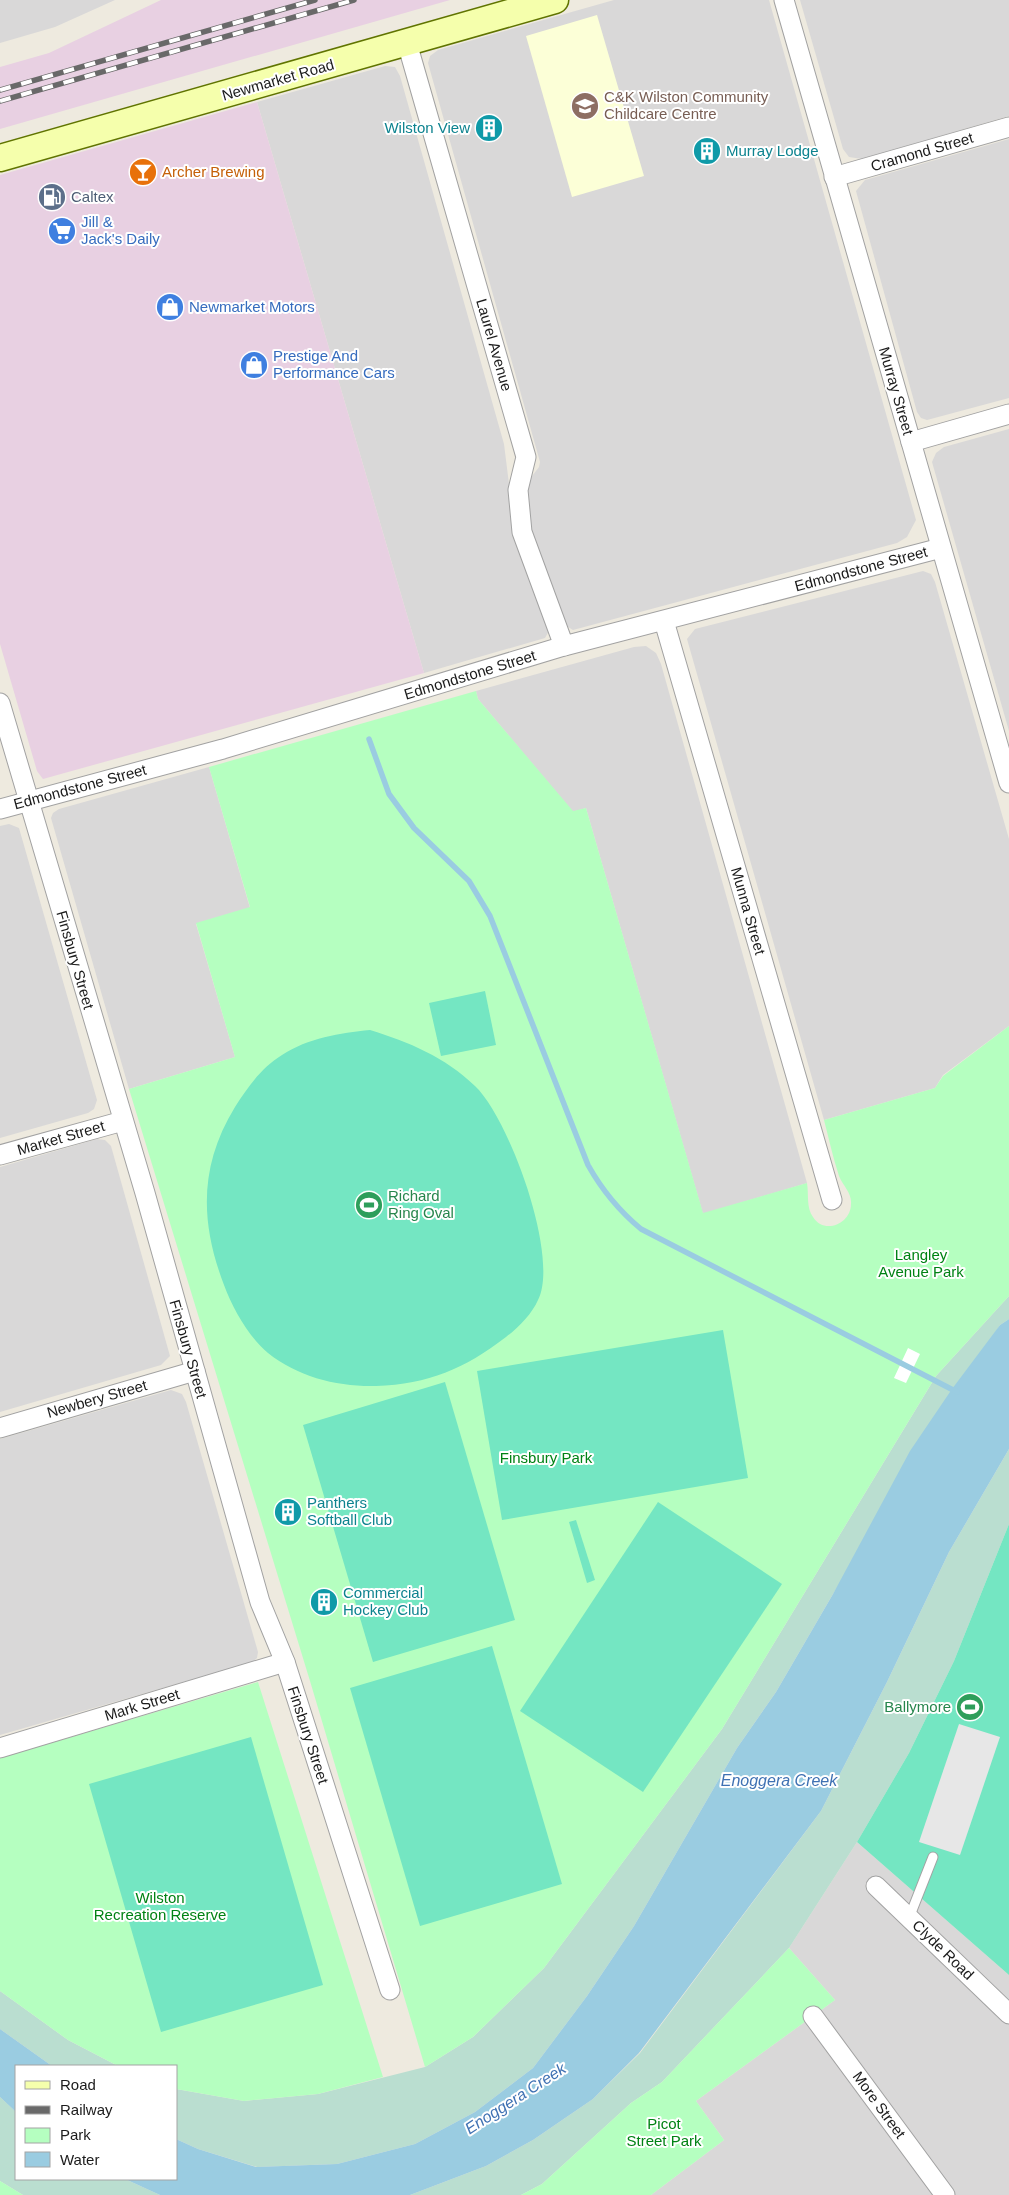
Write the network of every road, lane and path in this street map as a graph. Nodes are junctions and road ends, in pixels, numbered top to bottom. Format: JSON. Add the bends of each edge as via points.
{"nodes":[{"id":1,"x":555,"y":0,"type":"edge"},
{"id":2,"x":784,"y":0,"type":"edge"},
{"id":3,"x":408,"y":43,"type":"junction"},
{"id":4,"x":1009,"y":127,"type":"edge"},
{"id":5,"x":0,"y":158,"type":"edge"},
{"id":6,"x":834,"y":177,"type":"junction"},
{"id":7,"x":1009,"y":414,"type":"edge"},
{"id":8,"x":911,"y":442,"type":"junction"},
{"id":9,"x":941,"y":548,"type":"junction"},
{"id":10,"x":664,"y":621,"type":"junction"},
{"id":11,"x":564,"y":646,"type":"junction"},
{"id":12,"x":0,"y":703,"type":"edge"},
{"id":13,"x":1009,"y":783,"type":"edge"},
{"id":14,"x":28,"y":801,"type":"junction"},
{"id":15,"x":0,"y":809,"type":"edge"},
{"id":16,"x":123,"y":1121,"type":"junction"},
{"id":17,"x":0,"y":1155,"type":"edge"},
{"id":18,"x":832,"y":1200,"type":"dead end"},
{"id":19,"x":194,"y":1371,"type":"junction"},
{"id":20,"x":0,"y":1428,"type":"edge"},
{"id":21,"x":285,"y":1662,"type":"junction"},
{"id":22,"x":0,"y":1748,"type":"edge"},
{"id":23,"x":933,"y":1857,"type":"dead end"},
{"id":24,"x":876,"y":1886,"type":"dead end"},
{"id":25,"x":909,"y":1918,"type":"junction"},
{"id":26,"x":390,"y":1990,"type":"dead end"},
{"id":27,"x":1009,"y":2014,"type":"edge"},
{"id":28,"x":813,"y":2016,"type":"dead end"},
{"id":29,"x":945,"y":2195,"type":"edge"}],
"edges":[{"from":1,"to":3,"type":"main road","name":"Newmarket Road"},
{"from":2,"to":6,"type":"street","name":"Murray Street"},
{"from":3,"to":5,"type":"main road","name":"Newmarket Road"},
{"from":3,"to":11,"type":"street","name":"Laurel Avenue","via":[[526,457],[518,490],[522,532]]},
{"from":4,"to":6,"type":"street","name":"Cramond Street"},
{"from":6,"to":8,"type":"street","name":"Murray Street"},
{"from":7,"to":8,"type":"street"},
{"from":8,"to":9,"type":"street","name":"Murray Street"},
{"from":9,"to":10,"type":"street","name":"Edmondstone Street"},
{"from":9,"to":13,"type":"street","name":"Murray Street"},
{"from":10,"to":11,"type":"street","name":"Edmondstone Street"},
{"from":10,"to":18,"type":"street","name":"Munna Street"},
{"from":11,"to":14,"type":"street","name":"Edmondstone Street","via":[[222,749]]},
{"from":12,"to":14,"type":"street","name":"Finsbury Street"},
{"from":14,"to":15,"type":"street","name":"Edmondstone Street"},
{"from":14,"to":16,"type":"street","name":"Finsbury Street"},
{"from":16,"to":17,"type":"street","name":"Market Street"},
{"from":16,"to":19,"type":"street","name":"Finsbury Street"},
{"from":19,"to":20,"type":"street","name":"Newbery Street"},
{"from":19,"to":21,"type":"street","name":"Finsbury Street","via":[[260,1602]]},
{"from":21,"to":22,"type":"street","name":"Mark Street"},
{"from":21,"to":26,"type":"street","name":"Finsbury Street"},
{"from":23,"to":25,"type":"lane"},
{"from":24,"to":25,"type":"street","name":"Clyde Road"},
{"from":25,"to":27,"type":"street","name":"Clyde Road"},
{"from":28,"to":29,"type":"street","name":"More Street"}]}
